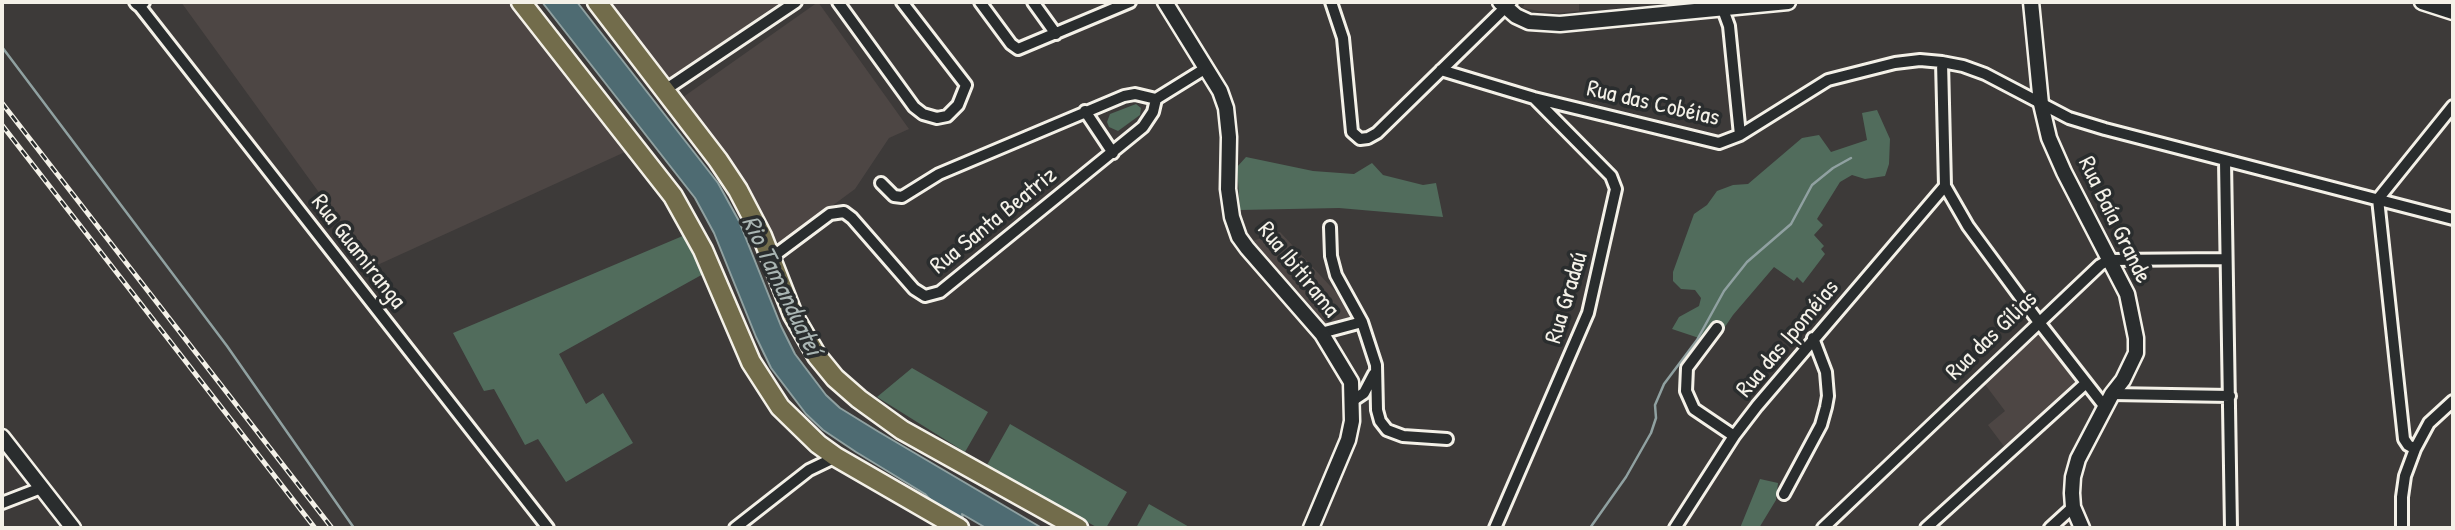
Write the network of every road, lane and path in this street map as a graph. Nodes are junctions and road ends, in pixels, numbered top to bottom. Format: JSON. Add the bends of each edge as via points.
{"nodes":[{"id":1,"x":521,"y":2,"type":"edge"},
{"id":2,"x":597,"y":2,"type":"edge"},
{"id":3,"x":796,"y":2,"type":"edge"},
{"id":4,"x":838,"y":2,"type":"edge"},
{"id":5,"x":902,"y":2,"type":"edge"},
{"id":6,"x":980,"y":2,"type":"edge"},
{"id":7,"x":1033,"y":2,"type":"edge"},
{"id":8,"x":1130,"y":2,"type":"edge"},
{"id":9,"x":1165,"y":2,"type":"edge"},
{"id":10,"x":1331,"y":2,"type":"edge"},
{"id":11,"x":1788,"y":2,"type":"edge"},
{"id":12,"x":2031,"y":2,"type":"edge"},
{"id":13,"x":2422,"y":2,"type":"edge"},
{"id":14,"x":139,"y":3,"type":"edge"},
{"id":15,"x":1506,"y":4,"type":"edge"},
{"id":16,"x":1722,"y":5,"type":"edge"},
{"id":17,"x":2453,"y":12,"type":"edge"},
{"id":18,"x":1056,"y":34,"type":"junction"},
{"id":19,"x":1942,"y":62,"type":"junction"},
{"id":20,"x":1206,"y":68,"type":"junction"},
{"id":21,"x":1441,"y":70,"type":"junction"},
{"id":22,"x":665,"y":90,"type":"junction"},
{"id":23,"x":1534,"y":98,"type":"junction"},
{"id":24,"x":1156,"y":99,"type":"junction"},
{"id":25,"x":2041,"y":104,"type":"junction"},
{"id":26,"x":2453,"y":106,"type":"edge"},
{"id":27,"x":1085,"y":111,"type":"junction"},
{"id":28,"x":1741,"y":135,"type":"junction"},
{"id":29,"x":1113,"y":153,"type":"junction"},
{"id":30,"x":2225,"y":161,"type":"junction"},
{"id":31,"x":881,"y":183,"type":"dead end"},
{"id":32,"x":1945,"y":186,"type":"junction"},
{"id":33,"x":2378,"y":199,"type":"junction"},
{"id":34,"x":2453,"y":219,"type":"edge"},
{"id":35,"x":1330,"y":227,"type":"dead end"},
{"id":36,"x":771,"y":258,"type":"junction"},
{"id":37,"x":2226,"y":259,"type":"junction"},
{"id":38,"x":2109,"y":260,"type":"junction"},
{"id":39,"x":2038,"y":321,"type":"junction"},
{"id":40,"x":1362,"y":322,"type":"junction"},
{"id":41,"x":1717,"y":328,"type":"dead end"},
{"id":42,"x":1321,"y":333,"type":"junction"},
{"id":43,"x":1813,"y":338,"type":"junction"},
{"id":44,"x":1376,"y":365,"type":"junction"},
{"id":45,"x":2086,"y":383,"type":"junction"},
{"id":46,"x":2230,"y":396,"type":"junction"},
{"id":47,"x":1352,"y":401,"type":"junction"},
{"id":48,"x":2109,"y":401,"type":"junction"},
{"id":49,"x":2453,"y":401,"type":"edge"},
{"id":50,"x":1734,"y":436,"type":"junction"},
{"id":51,"x":2,"y":437,"type":"edge"},
{"id":52,"x":1447,"y":439,"type":"dead end"},
{"id":53,"x":818,"y":444,"type":"junction"},
{"id":54,"x":2415,"y":449,"type":"junction"},
{"id":55,"x":836,"y":457,"type":"junction"},
{"id":56,"x":809,"y":470,"type":"junction"},
{"id":57,"x":41,"y":488,"type":"junction"},
{"id":58,"x":1784,"y":494,"type":"dead end"},
{"id":59,"x":2,"y":503,"type":"edge"},
{"id":60,"x":2073,"y":507,"type":"junction"},
{"id":61,"x":73,"y":528,"type":"edge"},
{"id":62,"x":548,"y":528,"type":"edge"},
{"id":63,"x":735,"y":528,"type":"edge"},
{"id":64,"x":959,"y":528,"type":"edge"},
{"id":65,"x":1079,"y":528,"type":"edge"},
{"id":66,"x":1311,"y":528,"type":"edge"},
{"id":67,"x":1495,"y":528,"type":"edge"},
{"id":68,"x":1675,"y":528,"type":"edge"},
{"id":69,"x":1823,"y":528,"type":"edge"},
{"id":70,"x":1926,"y":528,"type":"edge"},
{"id":71,"x":2050,"y":528,"type":"edge"},
{"id":72,"x":2082,"y":528,"type":"edge"},
{"id":73,"x":2231,"y":528,"type":"edge"},
{"id":74,"x":2402,"y":528,"type":"edge"}],
"edges":[{"from":1,"to":53,"type":"highway","via":[[673,196],[703,250],[751,362],[780,407]]},
{"from":2,"to":22,"type":"highway"},
{"from":3,"to":22,"type":"street"},
{"from":4,"to":5,"type":"street","via":[[914,107],[937,118],[947,116],[958,105],[966,85]]},
{"from":6,"to":18,"type":"street","via":[[1021,49]]},
{"from":7,"to":18,"type":"street"},
{"from":8,"to":18,"type":"street"},
{"from":9,"to":20,"type":"main road","name":"Rua Ibitirama"},
{"from":10,"to":21,"type":"street","via":[[1343,38],[1354,136],[1368,138],[1377,133]]},
{"from":11,"to":16,"type":"main road"},
{"from":12,"to":25,"type":"main road","name":"Rua Baía Grande"},
{"from":13,"to":17,"type":"main road"},
{"from":14,"to":62,"type":"street","name":"Rua Guamiranga"},
{"from":15,"to":16,"type":"main road","via":[[1529,22],[1553,24]]},
{"from":15,"to":21,"type":"street"},
{"from":16,"to":28,"type":"street","via":[[1731,38]]},
{"from":19,"to":25,"type":"street","name":"Rua das Cobéias","via":[[1986,74]]},
{"from":19,"to":28,"type":"street","name":"Rua das Cobéias","via":[[1895,62],[1828,80]]},
{"from":19,"to":32,"type":"street"},
{"from":20,"to":24,"type":"street"},
{"from":20,"to":42,"type":"main road","name":"Rua Ibitirama","via":[[1226,108],[1228,189],[1239,237]]},
{"from":21,"to":23,"type":"street","name":"Rua das Cobéias"},
{"from":22,"to":36,"type":"highway","via":[[738,190]]},
{"from":23,"to":28,"type":"street","name":"Rua das Cobéias","via":[[1711,143]]},
{"from":23,"to":67,"type":"street","name":"Rua Gradaú","via":[[1611,176],[1616,189],[1588,313]]},
{"from":24,"to":27,"type":"street","via":[[1130,94]]},
{"from":24,"to":29,"type":"street","name":"Rua Santa Beatriz","via":[[1143,127]]},
{"from":25,"to":30,"type":"street","name":"Rua das Cobéias","via":[[2081,121]]},
{"from":25,"to":38,"type":"main road","name":"Rua Baía Grande","via":[[2059,161]]},
{"from":26,"to":33,"type":"street"},
{"from":27,"to":29,"type":"street"},
{"from":27,"to":31,"type":"street","via":[[939,174],[902,197],[894,196]]},
{"from":29,"to":36,"type":"street","name":"Rua Santa Beatriz","via":[[933,295],[914,289],[844,212],[830,214]]},
{"from":30,"to":33,"type":"street","name":"Rua das Cobéias"},
{"from":30,"to":37,"type":"street"},
{"from":32,"to":39,"type":"street","via":[[1968,226]]},
{"from":32,"to":43,"type":"street","name":"Rua das Ipoméias"},
{"from":33,"to":34,"type":"street","name":"Rua das Cobéias"},
{"from":33,"to":54,"type":"street","via":[[2404,439]]},
{"from":35,"to":40,"type":"street","via":[[1336,275]]},
{"from":36,"to":65,"type":"highway","via":[[804,337],[835,378],[902,430]]},
{"from":37,"to":38,"type":"street"},
{"from":37,"to":46,"type":"street"},
{"from":38,"to":39,"type":"street","name":"Rua das Gílias"},
{"from":38,"to":48,"type":"main road","name":"Rua Baía Grande","via":[[2127,294],[2136,338],[2136,353]]},
{"from":39,"to":45,"type":"street"},
{"from":39,"to":69,"type":"street","name":"Rua das Gílias"},
{"from":40,"to":42,"type":"street"},
{"from":40,"to":44,"type":"street"},
{"from":41,"to":50,"type":"street","via":[[1687,368],[1686,391],[1694,409]]},
{"from":42,"to":47,"type":"main road","name":"Rua Ibitirama","via":[[1351,382]]},
{"from":43,"to":50,"type":"street","name":"Rua das Ipoméias"},
{"from":43,"to":58,"type":"street","via":[[1826,372],[1826,407]]},
{"from":44,"to":47,"type":"street","via":[[1369,386]]},
{"from":44,"to":52,"type":"street","via":[[1377,410],[1383,426],[1403,436]]},
{"from":45,"to":48,"type":"street"},
{"from":45,"to":70,"type":"street"},
{"from":46,"to":48,"type":"street"},
{"from":46,"to":73,"type":"street"},
{"from":47,"to":66,"type":"main road","name":"Rua Ibitirama","via":[[1346,448]]},
{"from":48,"to":60,"type":"main road","name":"Rua Baía Grande","via":[[2078,459]]},
{"from":49,"to":54,"type":"street","via":[[2429,423]]},
{"from":50,"to":68,"type":"street","name":"Rua das Ipoméias"},
{"from":51,"to":57,"type":"main road"},
{"from":53,"to":55,"type":"highway"},
{"from":53,"to":56,"type":"street"},
{"from":54,"to":74,"type":"street","via":[[2405,476]]},
{"from":55,"to":56,"type":"street"},
{"from":55,"to":64,"type":"highway"},
{"from":56,"to":63,"type":"street"},
{"from":57,"to":59,"type":"street"},
{"from":57,"to":61,"type":"main road"},
{"from":60,"to":71,"type":"street"},
{"from":60,"to":72,"type":"main road","name":"Rua Baía Grande"}]}
